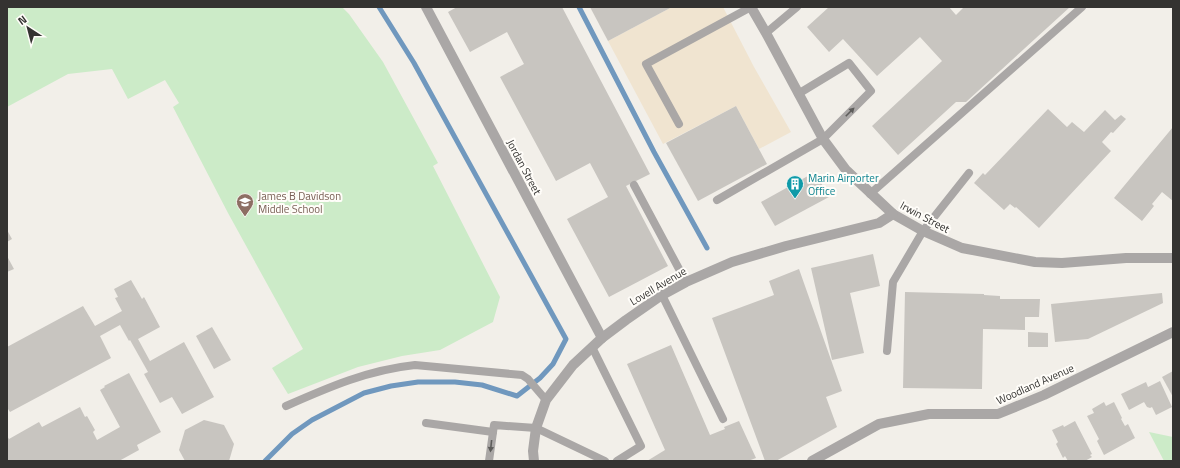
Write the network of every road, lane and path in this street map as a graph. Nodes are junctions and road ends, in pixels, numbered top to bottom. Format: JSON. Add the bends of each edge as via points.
{"nodes":[{"id":1,"x":426,"y":7,"type":"edge"},
{"id":2,"x":751,"y":7,"type":"edge"},
{"id":3,"x":797,"y":7,"type":"edge"},
{"id":4,"x":1082,"y":7,"type":"edge"},
{"id":5,"x":766,"y":33,"type":"junction"},
{"id":6,"x":798,"y":94,"type":"junction"},
{"id":7,"x":680,"y":124,"type":"dead end"},
{"id":8,"x":822,"y":139,"type":"junction"},
{"id":9,"x":969,"y":173,"type":"dead end"},
{"id":10,"x":634,"y":185,"type":"dead end"},
{"id":11,"x":870,"y":194,"type":"junction"},
{"id":12,"x":717,"y":200,"type":"dead end"},
{"id":13,"x":893,"y":214,"type":"junction"},
{"id":14,"x":923,"y":231,"type":"junction"},
{"id":15,"x":1173,"y":258,"type":"edge"},
{"id":16,"x":686,"y":282,"type":"junction"},
{"id":17,"x":662,"y":296,"type":"junction"},
{"id":18,"x":1173,"y":332,"type":"edge"},
{"id":19,"x":602,"y":338,"type":"junction"},
{"id":20,"x":592,"y":347,"type":"junction"},
{"id":21,"x":887,"y":351,"type":"dead end"},
{"id":22,"x":546,"y":400,"type":"junction"},
{"id":23,"x":286,"y":406,"type":"dead end"},
{"id":24,"x":723,"y":419,"type":"dead end"},
{"id":25,"x":426,"y":424,"type":"dead end"},
{"id":26,"x":536,"y":428,"type":"junction"},
{"id":27,"x":493,"y":432,"type":"junction"},
{"id":28,"x":490,"y":461,"type":"edge"},
{"id":29,"x":534,"y":461,"type":"edge"},
{"id":30,"x":605,"y":461,"type":"edge"},
{"id":31,"x":617,"y":461,"type":"edge"},
{"id":32,"x":812,"y":461,"type":"edge"}],
"edges":[{"from":1,"to":19,"type":"street","name":"Jordan Street"},
{"from":2,"to":5,"type":"street","name":"Irwin Street"},
{"from":2,"to":7,"type":"lane","via":[[646,64]]},
{"from":3,"to":5,"type":"lane"},
{"from":4,"to":11,"type":"lane"},
{"from":5,"to":6,"type":"street","name":"Irwin Street"},
{"from":6,"to":8,"type":"street","name":"Irwin Street"},
{"from":8,"to":6,"type":"lane","one_way":true,"via":[[871,91],[849,63]]},
{"from":8,"to":11,"type":"street","name":"Irwin Street","via":[[846,170]]},
{"from":8,"to":12,"type":"lane"},
{"from":9,"to":14,"type":"lane"},
{"from":10,"to":16,"type":"lane"},
{"from":11,"to":13,"type":"street","name":"Irwin Street"},
{"from":13,"to":14,"type":"street","name":"Irwin Street"},
{"from":13,"to":16,"type":"street","name":"Lovell Avenue","via":[[879,223],[732,262]]},
{"from":14,"to":15,"type":"street","name":"Irwin Street","via":[[962,248],[1035,262]]},
{"from":14,"to":21,"type":"lane","via":[[893,282]]},
{"from":16,"to":17,"type":"street","name":"Lovell Avenue"},
{"from":17,"to":19,"type":"street","name":"Lovell Avenue"},
{"from":17,"to":24,"type":"lane"},
{"from":18,"to":32,"type":"street","name":"Woodland Avenue","via":[[1044,395],[998,414],[929,414],[879,424]]},
{"from":19,"to":20,"type":"street","name":"Lovell Avenue"},
{"from":20,"to":22,"type":"street","name":"Lovell Avenue","via":[[573,365]]},
{"from":20,"to":31,"type":"lane","via":[[641,446]]},
{"from":22,"to":23,"type":"lane","via":[[522,375],[415,365],[364,375]]},
{"from":22,"to":26,"type":"street","name":"Lovell Avenue"},
{"from":25,"to":27,"type":"lane"},
{"from":26,"to":27,"type":"lane","via":[[494,425]]},
{"from":26,"to":29,"type":"street","name":"Lovell Avenue","via":[[532,451]]},
{"from":26,"to":30,"type":"lane"},
{"from":27,"to":28,"type":"lane","one_way":true}]}
